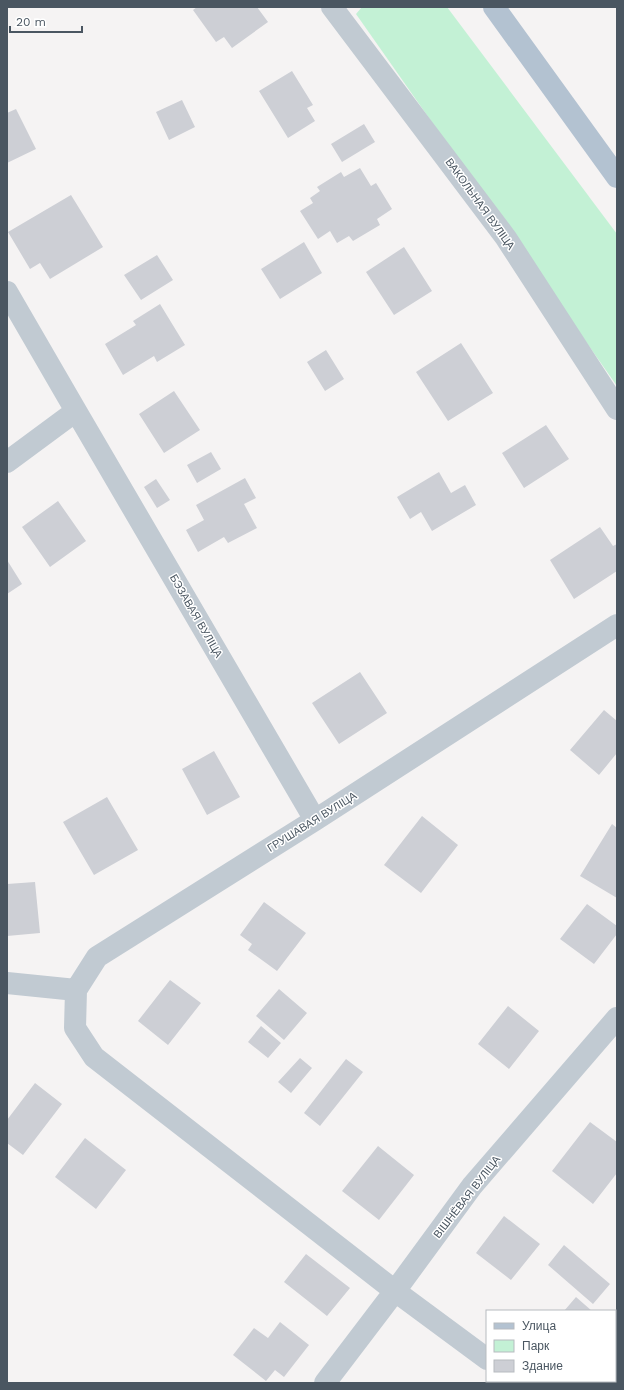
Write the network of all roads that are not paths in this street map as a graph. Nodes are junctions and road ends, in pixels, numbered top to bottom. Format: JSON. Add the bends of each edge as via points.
{"nodes":[{"id":1,"x":332,"y":7,"type":"edge"},
{"id":2,"x":494,"y":7,"type":"edge"},
{"id":3,"x":617,"y":177,"type":"edge"},
{"id":4,"x":7,"y":292,"type":"edge"},
{"id":5,"x":617,"y":409,"type":"edge"},
{"id":6,"x":76,"y":411,"type":"junction"},
{"id":7,"x":7,"y":462,"type":"edge"},
{"id":8,"x":617,"y":625,"type":"edge"},
{"id":9,"x":316,"y":820,"type":"junction"},
{"id":10,"x":7,"y":983,"type":"edge"},
{"id":11,"x":76,"y":990,"type":"junction"},
{"id":12,"x":617,"y":1018,"type":"edge"},
{"id":13,"x":395,"y":1291,"type":"junction"},
{"id":14,"x":486,"y":1358,"type":"edge"},
{"id":15,"x":325,"y":1383,"type":"edge"}],
"edges":[{"from":1,"to":5,"type":"street","name":"ВАКОЛЬНАЯ ВУЛІЦА","via":[[506,238]]},
{"from":2,"to":3,"type":"main road"},
{"from":4,"to":6,"type":"street","name":"БЭЗАВАЯ ВУЛІЦА"},
{"from":6,"to":7,"type":"street"},
{"from":6,"to":9,"type":"street","name":"БЭЗАВАЯ ВУЛІЦА"},
{"from":8,"to":9,"type":"street","name":"ГРУШАВАЯ ВУЛІЦА"},
{"from":9,"to":11,"type":"street","name":"ГРУШАВАЯ ВУЛІЦА","via":[[97,957]]},
{"from":10,"to":11,"type":"street"},
{"from":11,"to":13,"type":"street","via":[[75,1028],[94,1057]]},
{"from":12,"to":13,"type":"street","name":"ВІШНЁВАЯ ВУЛІЦА","via":[[472,1186]]},
{"from":13,"to":14,"type":"street"},
{"from":13,"to":15,"type":"street","name":"ВІШНЁВАЯ ВУЛІЦА"}]}
